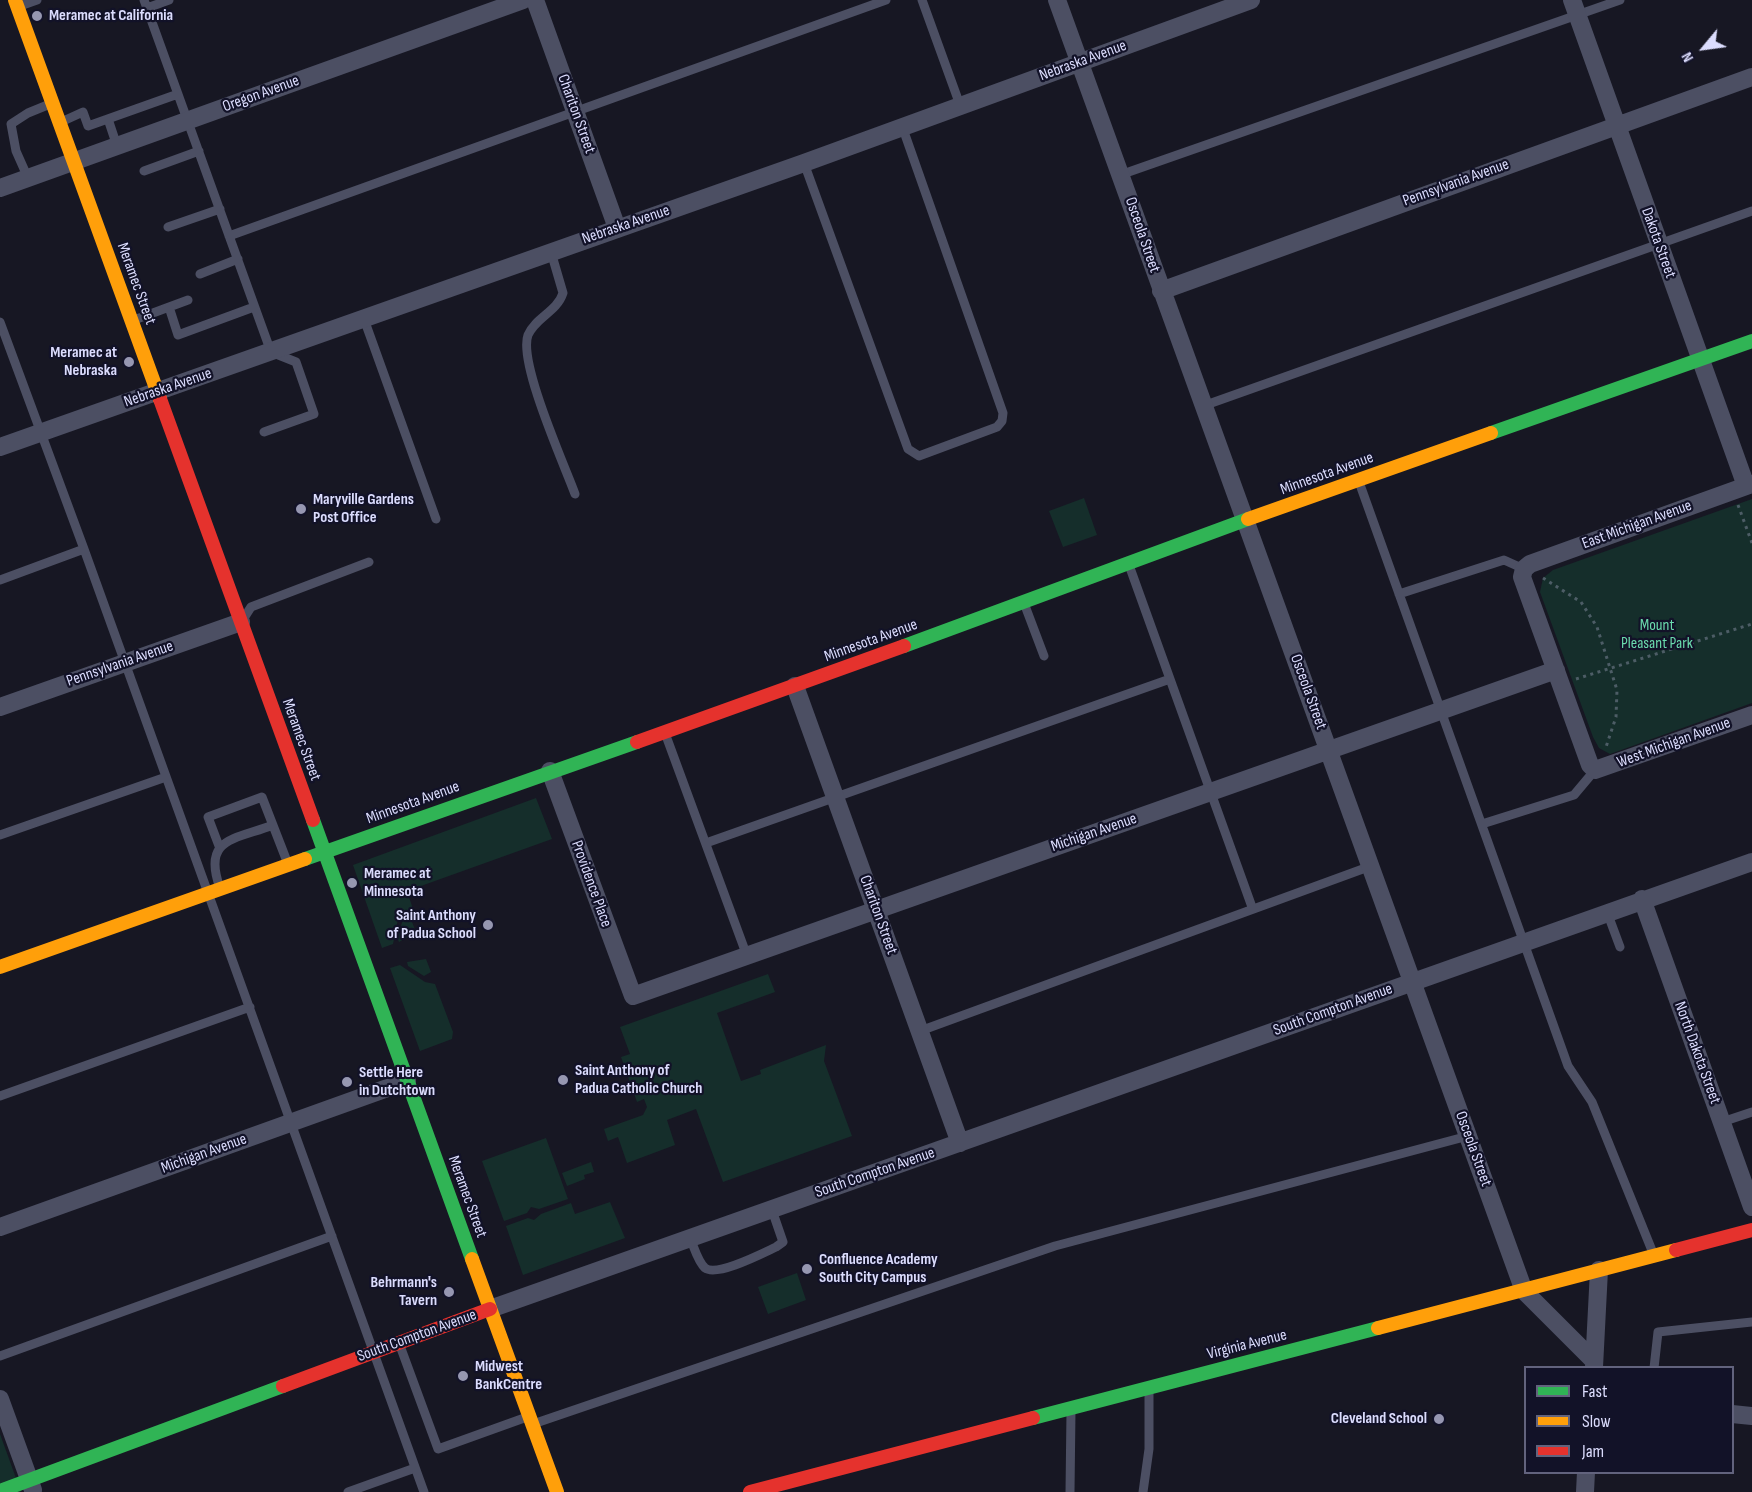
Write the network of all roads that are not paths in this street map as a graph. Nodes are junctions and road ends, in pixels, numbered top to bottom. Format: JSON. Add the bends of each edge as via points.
{"nodes":[{"id":1,"x":37,"y":0,"type":"edge"},
{"id":2,"x":169,"y":0,"type":"edge"},
{"id":3,"x":523,"y":0,"type":"edge"},
{"id":4,"x":535,"y":0,"type":"edge"},
{"id":5,"x":886,"y":0,"type":"edge"},
{"id":6,"x":922,"y":0,"type":"edge"},
{"id":7,"x":1057,"y":0,"type":"edge"},
{"id":8,"x":1251,"y":0,"type":"edge"},
{"id":9,"x":1620,"y":0,"type":"edge"},
{"id":10,"x":16,"y":3,"type":"edge"},
{"id":11,"x":145,"y":4,"type":"edge"},
{"id":12,"x":1574,"y":8,"type":"edge"},
{"id":13,"x":1080,"y":62,"type":"junction"},
{"id":14,"x":1752,"y":77,"type":"edge"},
{"id":15,"x":178,"y":94,"type":"junction"},
{"id":16,"x":52,"y":103,"type":"junction"},
{"id":17,"x":960,"y":105,"type":"junction"},
{"id":18,"x":575,"y":112,"type":"junction"},
{"id":19,"x":108,"y":119,"type":"junction"},
{"id":20,"x":187,"y":120,"type":"junction"},
{"id":21,"x":59,"y":123,"type":"junction"},
{"id":22,"x":1616,"y":125,"type":"junction"},
{"id":23,"x":902,"y":126,"type":"junction"},
{"id":24,"x":117,"y":146,"type":"junction"},
{"id":25,"x":199,"y":151,"type":"junction"},
{"id":26,"x":74,"y":162,"type":"junction"},
{"id":27,"x":804,"y":163,"type":"junction"},
{"id":28,"x":144,"y":171,"type":"dead end"},
{"id":29,"x":1120,"y":175,"type":"junction"},
{"id":30,"x":28,"y":178,"type":"junction"},
{"id":31,"x":0,"y":188,"type":"edge"},
{"id":32,"x":220,"y":209,"type":"junction"},
{"id":33,"x":1752,"y":211,"type":"edge"},
{"id":34,"x":168,"y":226,"type":"dead end"},
{"id":35,"x":617,"y":228,"type":"junction"},
{"id":36,"x":229,"y":236,"type":"junction"},
{"id":37,"x":1659,"y":244,"type":"junction"},
{"id":38,"x":551,"y":252,"type":"junction"},
{"id":39,"x":238,"y":259,"type":"junction"},
{"id":40,"x":200,"y":274,"type":"dead end"},
{"id":41,"x":1161,"y":291,"type":"junction"},
{"id":42,"x":188,"y":300,"type":"dead end"},
{"id":43,"x":169,"y":307,"type":"junction"},
{"id":44,"x":255,"y":307,"type":"junction"},
{"id":45,"x":364,"y":319,"type":"junction"},
{"id":46,"x":132,"y":321,"type":"junction"},
{"id":47,"x":0,"y":322,"type":"edge"},
{"id":48,"x":1752,"y":341,"type":"edge"},
{"id":49,"x":271,"y":352,"type":"junction"},
{"id":50,"x":1700,"y":360,"type":"junction"},
{"id":51,"x":158,"y":392,"type":"junction"},
{"id":52,"x":1203,"y":406,"type":"junction"},
{"id":53,"x":40,"y":432,"type":"junction"},
{"id":54,"x":264,"y":432,"type":"dead end"},
{"id":55,"x":0,"y":447,"type":"edge"},
{"id":56,"x":1358,"y":479,"type":"junction"},
{"id":57,"x":1749,"y":485,"type":"edge"},
{"id":58,"x":575,"y":494,"type":"dead end"},
{"id":59,"x":436,"y":519,"type":"dead end"},
{"id":60,"x":1245,"y":522,"type":"junction"},
{"id":61,"x":84,"y":549,"type":"junction"},
{"id":62,"x":369,"y":562,"type":"dead end"},
{"id":63,"x":1129,"y":565,"type":"junction"},
{"id":64,"x":1524,"y":569,"type":"junction"},
{"id":65,"x":0,"y":580,"type":"edge"},
{"id":66,"x":1399,"y":594,"type":"junction"},
{"id":67,"x":1024,"y":603,"type":"junction"},
{"id":68,"x":241,"y":622,"type":"junction"},
{"id":69,"x":1044,"y":656,"type":"dead end"},
{"id":70,"x":124,"y":662,"type":"junction"},
{"id":71,"x":1556,"y":670,"type":"junction"},
{"id":72,"x":1170,"y":679,"type":"junction"},
{"id":73,"x":795,"y":686,"type":"junction"},
{"id":74,"x":0,"y":707,"type":"edge"},
{"id":75,"x":1441,"y":711,"type":"junction"},
{"id":76,"x":1752,"y":715,"type":"edge"},
{"id":77,"x":664,"y":731,"type":"junction"},
{"id":78,"x":1330,"y":750,"type":"junction"},
{"id":79,"x":1595,"y":770,"type":"junction"},
{"id":80,"x":550,"y":771,"type":"junction"},
{"id":81,"x":166,"y":777,"type":"junction"},
{"id":82,"x":1211,"y":792,"type":"junction"},
{"id":83,"x":834,"y":797,"type":"junction"},
{"id":84,"x":1482,"y":824,"type":"junction"},
{"id":85,"x":273,"y":825,"type":"junction"},
{"id":86,"x":0,"y":835,"type":"edge"},
{"id":87,"x":706,"y":843,"type":"junction"},
{"id":88,"x":219,"y":846,"type":"junction"},
{"id":89,"x":324,"y":852,"type":"junction"},
{"id":90,"x":1752,"y":862,"type":"edge"},
{"id":91,"x":288,"y":864,"type":"junction"},
{"id":92,"x":1371,"y":866,"type":"junction"},
{"id":93,"x":215,"y":890,"type":"junction"},
{"id":94,"x":1642,"y":900,"type":"junction"},
{"id":95,"x":1252,"y":907,"type":"junction"},
{"id":96,"x":877,"y":910,"type":"junction"},
{"id":97,"x":1607,"y":912,"type":"junction"},
{"id":98,"x":1523,"y":943,"type":"junction"},
{"id":99,"x":1620,"y":947,"type":"dead end"},
{"id":100,"x":747,"y":956,"type":"junction"},
{"id":101,"x":0,"y":967,"type":"edge"},
{"id":102,"x":1412,"y":981,"type":"junction"},
{"id":103,"x":633,"y":996,"type":"joint"},
{"id":104,"x":250,"y":1007,"type":"junction"},
{"id":105,"x":920,"y":1031,"type":"junction"},
{"id":106,"x":407,"y":1081,"type":"junction"},
{"id":107,"x":0,"y":1096,"type":"edge"},
{"id":108,"x":1752,"y":1112,"type":"edge"},
{"id":109,"x":1722,"y":1122,"type":"junction"},
{"id":110,"x":291,"y":1123,"type":"junction"},
{"id":111,"x":1468,"y":1136,"type":"junction"},
{"id":112,"x":960,"y":1143,"type":"junction"},
{"id":113,"x":1752,"y":1207,"type":"edge"},
{"id":114,"x":772,"y":1210,"type":"junction"},
{"id":115,"x":0,"y":1227,"type":"edge"},
{"id":116,"x":1752,"y":1230,"type":"edge"},
{"id":117,"x":332,"y":1236,"type":"junction"},
{"id":118,"x":690,"y":1239,"type":"junction"},
{"id":119,"x":1654,"y":1255,"type":"junction"},
{"id":120,"x":1599,"y":1270,"type":"junction"},
{"id":121,"x":1524,"y":1291,"type":"junction"},
{"id":122,"x":490,"y":1308,"type":"junction"},
{"id":123,"x":1752,"y":1322,"type":"edge"},
{"id":124,"x":399,"y":1342,"type":"junction"},
{"id":125,"x":374,"y":1352,"type":"junction"},
{"id":126,"x":0,"y":1356,"type":"edge"},
{"id":127,"x":1594,"y":1364,"type":"edge"},
{"id":128,"x":1654,"y":1366,"type":"edge"},
{"id":129,"x":1149,"y":1387,"type":"junction"},
{"id":130,"x":0,"y":1399,"type":"edge"},
{"id":131,"x":1071,"y":1407,"type":"junction"},
{"id":132,"x":1734,"y":1414,"type":"edge"},
{"id":133,"x":1752,"y":1416,"type":"edge"},
{"id":134,"x":531,"y":1420,"type":"junction"},
{"id":135,"x":415,"y":1468,"type":"junction"},
{"id":136,"x":1586,"y":1474,"type":"edge"},
{"id":137,"x":32,"y":1486,"type":"edge"},
{"id":138,"x":0,"y":1491,"type":"edge"},
{"id":139,"x":348,"y":1492,"type":"edge"},
{"id":140,"x":424,"y":1492,"type":"edge"},
{"id":141,"x":557,"y":1492,"type":"edge"},
{"id":142,"x":750,"y":1492,"type":"edge"},
{"id":143,"x":1070,"y":1492,"type":"edge"},
{"id":144,"x":1143,"y":1492,"type":"edge"},
{"id":145,"x":1585,"y":1492,"type":"edge"}],
"edges":[{"from":1,"to":10,"type":"lane"},
{"from":2,"to":11,"type":"lane"},
{"from":3,"to":20,"type":"street","name":"Oregon Avenue"},
{"from":4,"to":18,"type":"street","name":"Chariton Street"},
{"from":5,"to":18,"type":"lane"},
{"from":6,"to":17,"type":"lane"},
{"from":7,"to":13,"type":"street","name":"Osceola Street"},
{"from":8,"to":13,"type":"street","name":"Nebraska Avenue"},
{"from":9,"to":12,"type":"lane"},
{"from":10,"to":16,"type":"street","name":"Meramec Street"},
{"from":11,"to":15,"type":"lane"},
{"from":12,"to":22,"type":"street","name":"Dakota Street"},
{"from":12,"to":29,"type":"lane"},
{"from":13,"to":17,"type":"street","name":"Nebraska Avenue"},
{"from":13,"to":29,"type":"street","name":"Osceola Street"},
{"from":14,"to":22,"type":"street","name":"Pennsylvania Avenue"},
{"from":15,"to":19,"type":"lane"},
{"from":15,"to":20,"type":"lane"},
{"from":16,"to":21,"type":"street","name":"Meramec Street"},
{"from":16,"to":30,"type":"lane","via":[[11,124],[16,151]]},
{"from":17,"to":23,"type":"street","name":"Nebraska Avenue"},
{"from":18,"to":35,"type":"street","name":"Chariton Street"},
{"from":18,"to":36,"type":"lane"},
{"from":19,"to":21,"type":"lane","via":[[88,126],[83,112]]},
{"from":19,"to":24,"type":"lane"},
{"from":20,"to":24,"type":"street","name":"Oregon Avenue"},
{"from":20,"to":25,"type":"lane"},
{"from":21,"to":26,"type":"street","name":"Meramec Street"},
{"from":22,"to":37,"type":"street","name":"Dakota Street"},
{"from":22,"to":41,"type":"street","name":"Pennsylvania Avenue"},
{"from":23,"to":27,"type":"street","name":"Nebraska Avenue"},
{"from":23,"to":27,"type":"lane","via":[[1003,413],[997,427],[919,456],[908,449]]},
{"from":24,"to":26,"type":"street","name":"Oregon Avenue"},
{"from":25,"to":28,"type":"lane"},
{"from":25,"to":32,"type":"lane"},
{"from":26,"to":30,"type":"street","name":"Oregon Avenue"},
{"from":26,"to":46,"type":"street","name":"Meramec Street"},
{"from":27,"to":35,"type":"street","name":"Nebraska Avenue"},
{"from":29,"to":41,"type":"street","name":"Osceola Street"},
{"from":30,"to":31,"type":"street","name":"Oregon Avenue"},
{"from":32,"to":34,"type":"lane"},
{"from":32,"to":36,"type":"lane"},
{"from":33,"to":37,"type":"lane"},
{"from":35,"to":38,"type":"street","name":"Nebraska Avenue"},
{"from":36,"to":39,"type":"lane"},
{"from":37,"to":50,"type":"street","name":"Dakota Street"},
{"from":37,"to":52,"type":"lane"},
{"from":38,"to":45,"type":"street","name":"Nebraska Avenue"},
{"from":38,"to":58,"type":"lane","via":[[563,293],[556,307],[529,333],[526,352]]},
{"from":39,"to":40,"type":"lane"},
{"from":39,"to":44,"type":"lane"},
{"from":41,"to":52,"type":"street","name":"Osceola Street"},
{"from":42,"to":43,"type":"lane"},
{"from":43,"to":44,"type":"lane","via":[[178,335]]},
{"from":43,"to":46,"type":"lane"},
{"from":44,"to":49,"type":"lane"},
{"from":45,"to":49,"type":"street","name":"Nebraska Avenue"},
{"from":45,"to":59,"type":"lane"},
{"from":46,"to":51,"type":"street","name":"Meramec Street"},
{"from":47,"to":53,"type":"lane"},
{"from":48,"to":50,"type":"street","name":"Minnesota Avenue"},
{"from":49,"to":51,"type":"street","name":"Nebraska Avenue"},
{"from":49,"to":54,"type":"lane","via":[[296,362],[314,414]]},
{"from":50,"to":56,"type":"street","name":"Minnesota Avenue"},
{"from":50,"to":57,"type":"street","name":"Dakota Street"},
{"from":51,"to":53,"type":"street","name":"Nebraska Avenue"},
{"from":51,"to":68,"type":"street","name":"Meramec Street"},
{"from":52,"to":60,"type":"street","name":"Osceola Street"},
{"from":53,"to":55,"type":"street","name":"Nebraska Avenue"},
{"from":53,"to":61,"type":"lane"},
{"from":56,"to":60,"type":"street","name":"Minnesota Avenue"},
{"from":56,"to":66,"type":"lane"},
{"from":57,"to":64,"type":"street","name":"East Michigan Avenue"},
{"from":60,"to":63,"type":"street","name":"Minnesota Avenue"},
{"from":60,"to":78,"type":"street","name":"Osceola Street"},
{"from":61,"to":65,"type":"lane"},
{"from":61,"to":70,"type":"lane"},
{"from":62,"to":68,"type":"lane","via":[[251,607]]},
{"from":63,"to":67,"type":"street","name":"Minnesota Avenue"},
{"from":63,"to":72,"type":"lane"},
{"from":64,"to":66,"type":"lane","via":[[1504,560]]},
{"from":64,"to":71,"type":"street","via":[[1522,577]]},
{"from":66,"to":75,"type":"lane"},
{"from":67,"to":69,"type":"lane"},
{"from":67,"to":73,"type":"street","name":"Minnesota Avenue"},
{"from":68,"to":70,"type":"street","name":"Pennsylvania Avenue"},
{"from":68,"to":89,"type":"street","name":"Meramec Street"},
{"from":70,"to":74,"type":"street","name":"Pennsylvania Avenue"},
{"from":70,"to":81,"type":"lane"},
{"from":71,"to":75,"type":"street","name":"Michigan Avenue"},
{"from":71,"to":79,"type":"street"},
{"from":72,"to":82,"type":"lane"},
{"from":72,"to":83,"type":"lane"},
{"from":73,"to":77,"type":"street","name":"Minnesota Avenue"},
{"from":73,"to":83,"type":"street","name":"Chariton Street"},
{"from":75,"to":78,"type":"street","name":"Michigan Avenue"},
{"from":75,"to":84,"type":"lane"},
{"from":76,"to":79,"type":"street","name":"West Michigan Avenue"},
{"from":77,"to":80,"type":"street","name":"Minnesota Avenue"},
{"from":77,"to":87,"type":"lane"},
{"from":78,"to":82,"type":"street","name":"Michigan Avenue"},
{"from":78,"to":92,"type":"street","name":"Osceola Street"},
{"from":79,"to":84,"type":"lane","via":[[1574,795]]},
{"from":80,"to":89,"type":"street","name":"Minnesota Avenue"},
{"from":80,"to":103,"type":"street","name":"Providence Place"},
{"from":81,"to":86,"type":"lane"},
{"from":81,"to":93,"type":"lane"},
{"from":82,"to":95,"type":"lane"},
{"from":82,"to":96,"type":"street","name":"Michigan Avenue"},
{"from":83,"to":87,"type":"lane"},
{"from":83,"to":96,"type":"street","name":"Chariton Street"},
{"from":84,"to":98,"type":"lane"},
{"from":85,"to":88,"type":"lane"},
{"from":85,"to":88,"type":"lane","via":[[262,797],[208,817]]},
{"from":85,"to":91,"type":"lane"},
{"from":87,"to":100,"type":"lane"},
{"from":88,"to":93,"type":"lane","via":[[214,854]]},
{"from":89,"to":91,"type":"street","name":"Minnesota Avenue"},
{"from":89,"to":106,"type":"street","name":"Meramec Street"},
{"from":90,"to":94,"type":"street","name":"South Compton Avenue"},
{"from":91,"to":93,"type":"street","name":"Minnesota Avenue"},
{"from":92,"to":95,"type":"lane"},
{"from":92,"to":102,"type":"street","name":"Osceola Street"},
{"from":93,"to":101,"type":"street","name":"Minnesota Avenue"},
{"from":93,"to":104,"type":"lane"},
{"from":94,"to":97,"type":"street","name":"South Compton Avenue"},
{"from":94,"to":109,"type":"street","name":"North Dakota Street"},
{"from":95,"to":105,"type":"lane"},
{"from":96,"to":100,"type":"street","name":"Michigan Avenue"},
{"from":96,"to":105,"type":"street","name":"Chariton Street"},
{"from":97,"to":98,"type":"street","name":"South Compton Avenue"},
{"from":97,"to":99,"type":"lane"},
{"from":98,"to":102,"type":"street","name":"South Compton Avenue"},
{"from":98,"to":119,"type":"lane","via":[[1568,1066],[1592,1102]]},
{"from":100,"to":103,"type":"street","name":"Michigan Avenue"},
{"from":102,"to":111,"type":"street","name":"Osceola Street"},
{"from":102,"to":112,"type":"street","name":"South Compton Avenue"},
{"from":104,"to":107,"type":"lane"},
{"from":104,"to":110,"type":"lane"},
{"from":105,"to":112,"type":"street","name":"Chariton Street"},
{"from":106,"to":110,"type":"street","name":"Michigan Avenue"},
{"from":106,"to":122,"type":"street","name":"Meramec Street"},
{"from":108,"to":109,"type":"lane"},
{"from":109,"to":113,"type":"street","name":"North Dakota Street"},
{"from":110,"to":115,"type":"street","name":"Michigan Avenue"},
{"from":110,"to":117,"type":"lane"},
{"from":111,"to":121,"type":"street","name":"Osceola Street"},
{"from":111,"to":134,"type":"lane","via":[[1055,1246]]},
{"from":112,"to":114,"type":"street","name":"South Compton Avenue"},
{"from":114,"to":118,"type":"street","name":"South Compton Avenue"},
{"from":114,"to":118,"type":"lane","via":[[783,1242],[722,1269],[703,1267]]},
{"from":116,"to":119,"type":"street","name":"Virginia Avenue"},
{"from":117,"to":125,"type":"lane"},
{"from":117,"to":126,"type":"lane"},
{"from":118,"to":122,"type":"street","name":"South Compton Avenue"},
{"from":119,"to":120,"type":"street","name":"Virginia Avenue"},
{"from":120,"to":121,"type":"street","name":"Virginia Avenue"},
{"from":120,"to":127,"type":"street","name":"Osceola Street"},
{"from":121,"to":127,"type":"street","name":"Osceola Street"},
{"from":121,"to":129,"type":"street","name":"Virginia Avenue"},
{"from":122,"to":124,"type":"street","name":"South Compton Avenue"},
{"from":122,"to":134,"type":"street","name":"Meramec Street"},
{"from":123,"to":128,"type":"lane","via":[[1658,1332]]},
{"from":124,"to":125,"type":"street","name":"South Compton Avenue"},
{"from":124,"to":134,"type":"lane","via":[[438,1449]]},
{"from":125,"to":135,"type":"lane"},
{"from":125,"to":137,"type":"street","name":"South Compton Avenue"},
{"from":129,"to":131,"type":"street","name":"Virginia Avenue"},
{"from":129,"to":144,"type":"lane","via":[[1149,1449]]},
{"from":130,"to":137,"type":"street"},
{"from":131,"to":142,"type":"street","name":"Virginia Avenue"},
{"from":131,"to":143,"type":"lane"},
{"from":132,"to":133,"type":"street"},
{"from":134,"to":141,"type":"street","name":"Meramec Street"},
{"from":135,"to":139,"type":"lane"},
{"from":135,"to":140,"type":"lane"},
{"from":136,"to":145,"type":"street"},
{"from":137,"to":138,"type":"street","name":"South Compton Avenue"}]}
